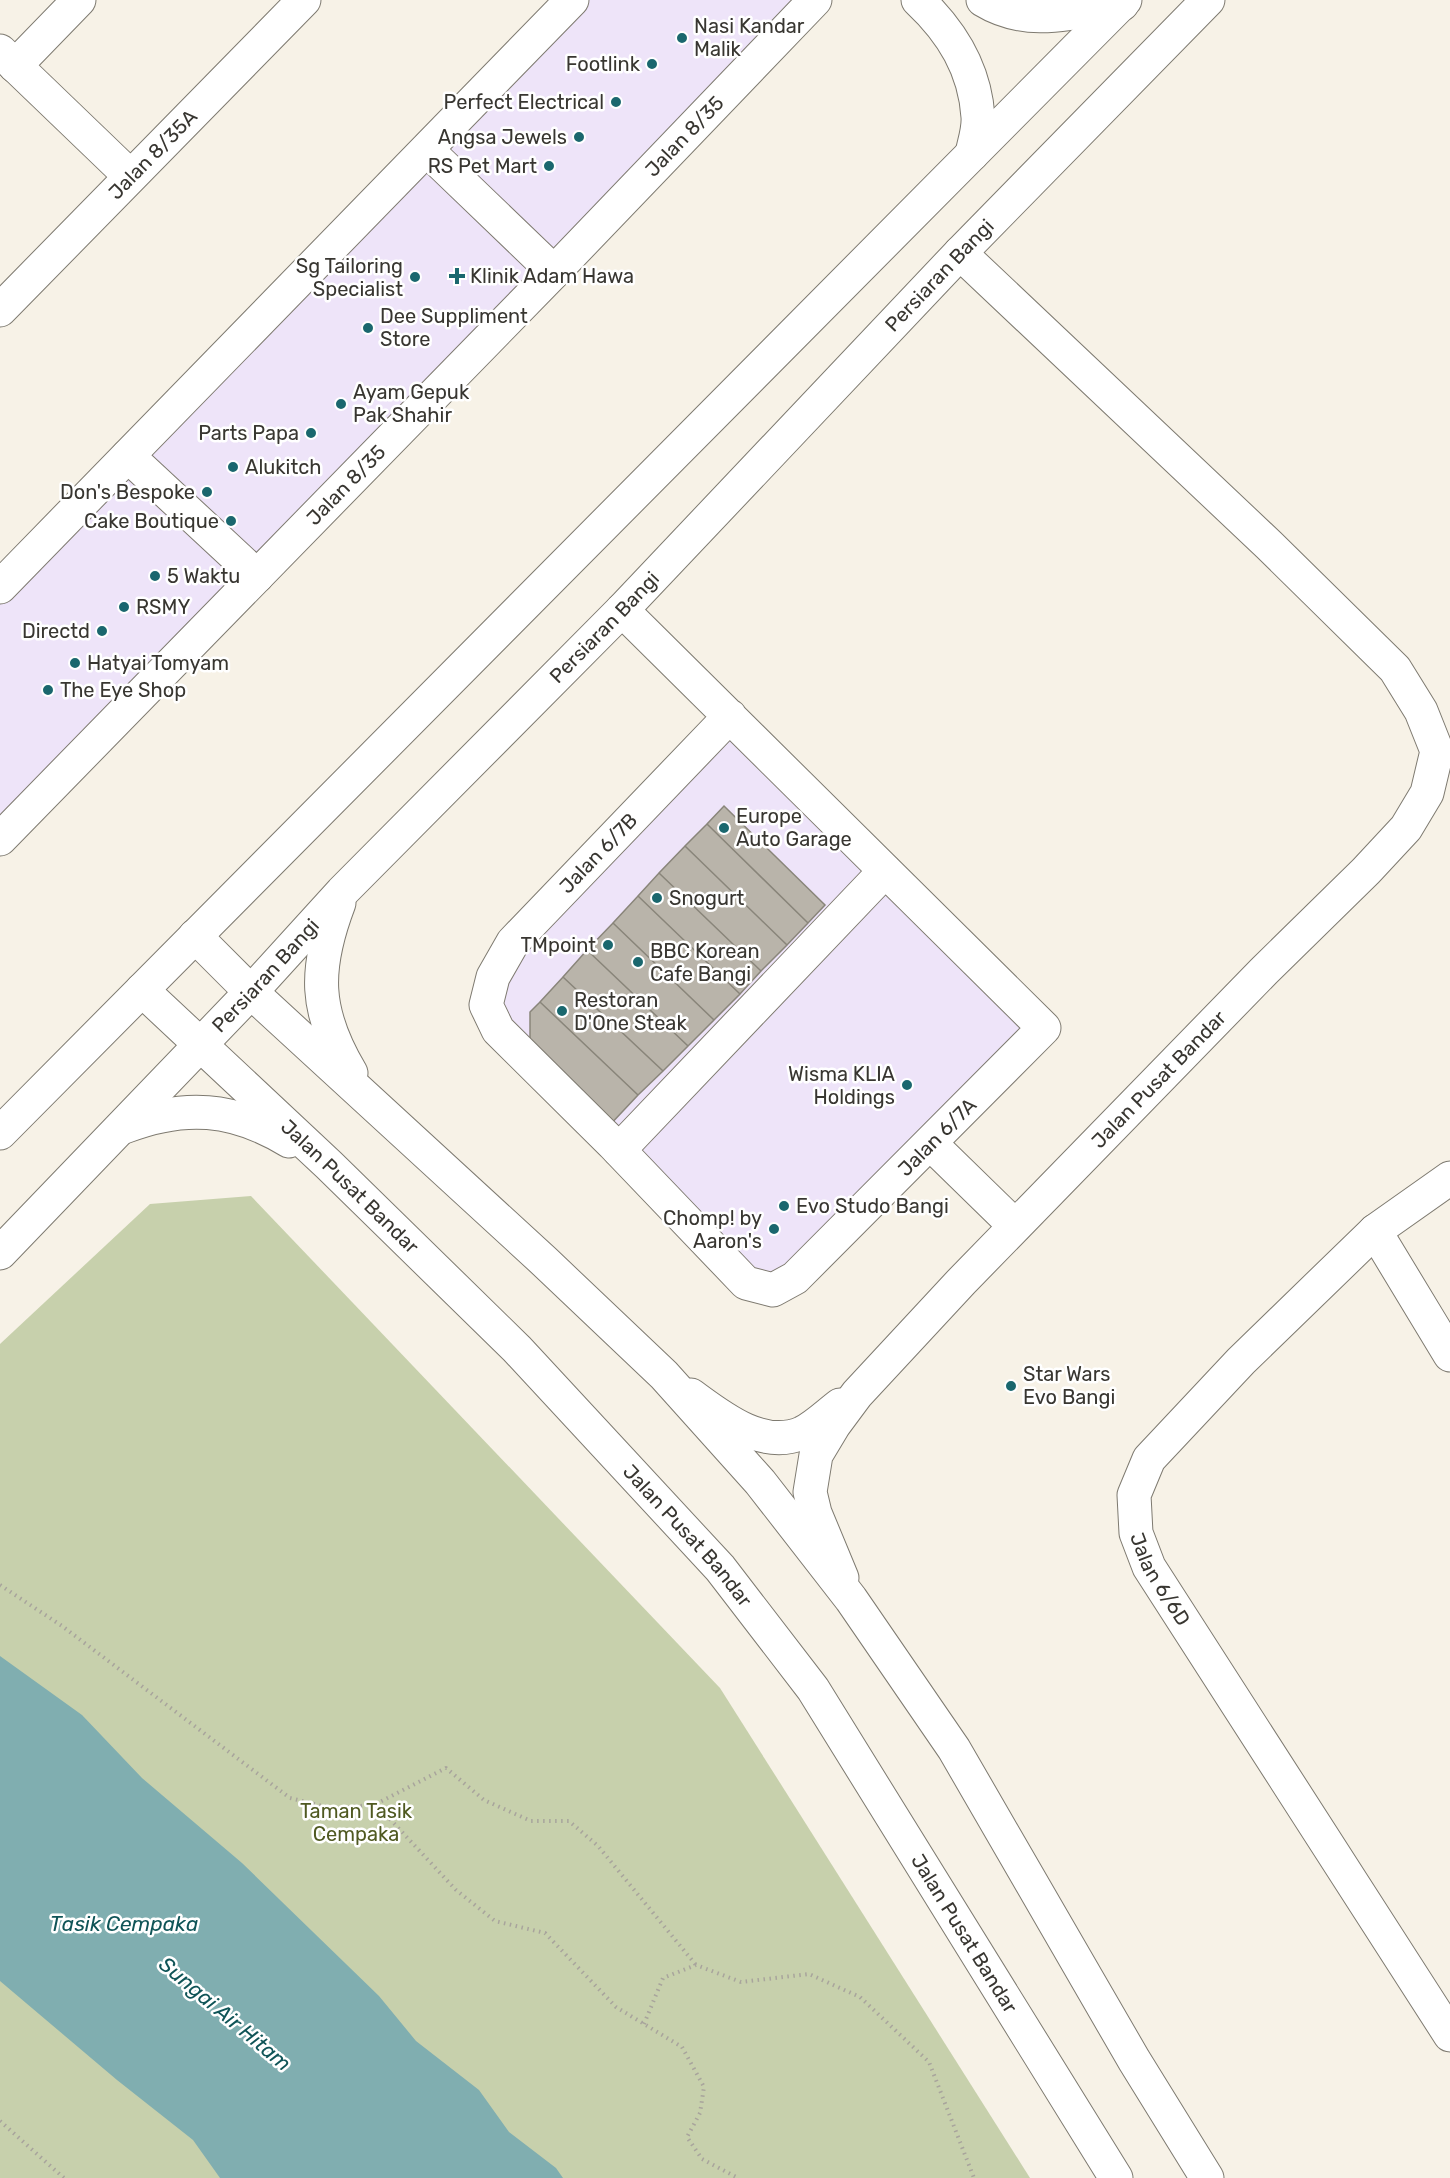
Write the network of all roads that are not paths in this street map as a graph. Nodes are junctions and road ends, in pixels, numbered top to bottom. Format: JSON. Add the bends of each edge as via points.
{"nodes":[{"id":1,"x":79,"y":0,"type":"edge"},
{"id":2,"x":304,"y":0,"type":"edge"},
{"id":3,"x":572,"y":0,"type":"edge"},
{"id":4,"x":815,"y":0,"type":"edge"},
{"id":5,"x":918,"y":0,"type":"edge"},
{"id":6,"x":983,"y":0,"type":"edge"},
{"id":7,"x":1208,"y":0,"type":"edge"},
{"id":8,"x":1124,"y":2,"type":"edge"},
{"id":9,"x":8,"y":58,"type":"edge"},
{"id":10,"x":427,"y":150,"type":"junction"},
{"id":11,"x":972,"y":154,"type":"junction"},
{"id":12,"x":130,"y":176,"type":"junction"},
{"id":13,"x":960,"y":254,"type":"junction"},
{"id":14,"x":554,"y":272,"type":"junction"},
{"id":15,"x":0,"y":310,"type":"edge"},
{"id":16,"x":128,"y":456,"type":"junction"},
{"id":17,"x":257,"y":576,"type":"junction"},
{"id":18,"x":0,"y":587,"type":"edge"},
{"id":19,"x":622,"y":610,"type":"junction"},
{"id":20,"x":730,"y":716,"type":"junction"},
{"id":21,"x":0,"y":839,"type":"edge"},
{"id":22,"x":885,"y":871,"type":"junction"},
{"id":23,"x":342,"y":892,"type":"junction"},
{"id":24,"x":195,"y":936,"type":"junction"},
{"id":25,"x":142,"y":990,"type":"junction"},
{"id":26,"x":251,"y":992,"type":"junction"},
{"id":27,"x":200,"y":1044,"type":"junction"},
{"id":28,"x":379,"y":1111,"type":"junction"},
{"id":29,"x":121,"y":1129,"type":"junction"},
{"id":30,"x":0,"y":1133,"type":"edge"},
{"id":31,"x":931,"y":1143,"type":"junction"},
{"id":32,"x":619,"y":1150,"type":"junction"},
{"id":33,"x":329,"y":1165,"type":"junction"},
{"id":34,"x":1450,"y":1178,"type":"edge"},
{"id":35,"x":1015,"y":1226,"type":"junction"},
{"id":36,"x":1375,"y":1231,"type":"junction"},
{"id":37,"x":0,"y":1253,"type":"edge"},
{"id":38,"x":1450,"y":1355,"type":"edge"},
{"id":39,"x":664,"y":1375,"type":"junction"},
{"id":40,"x":856,"y":1394,"type":"junction"},
{"id":41,"x":851,"y":1599,"type":"junction"},
{"id":42,"x":1450,"y":2035,"type":"edge"},
{"id":43,"x":1116,"y":2178,"type":"edge"},
{"id":44,"x":1207,"y":2178,"type":"edge"}],
"edges":[{"from":1,"to":9,"type":"main road"},
{"from":2,"to":12,"type":"main road","name":"Jalan 8/35A"},
{"from":3,"to":10,"type":"main road"},
{"from":4,"to":14,"type":"main road","name":"Jalan 8/35"},
{"from":5,"to":11,"type":"main road","via":[[953,39],[971,81],[979,119]]},
{"from":6,"to":8,"type":"main road","via":[[1017,13],[1054,17]]},
{"from":7,"to":13,"type":"main road","name":"Persiaran Bangi"},
{"from":8,"to":11,"type":"main road"},
{"from":9,"to":12,"type":"main road"},
{"from":10,"to":14,"type":"main road"},
{"from":10,"to":16,"type":"main road"},
{"from":11,"to":24,"type":"main road"},
{"from":12,"to":15,"type":"main road","name":"Jalan 8/35A"},
{"from":13,"to":19,"type":"main road","name":"Persiaran Bangi"},
{"from":13,"to":35,"type":"main road","name":"Jalan Pusat Bandar","via":[[1395,669],[1421,711],[1437,751],[1427,794],[1406,828]]},
{"from":14,"to":17,"type":"main road","name":"Jalan 8/35"},
{"from":16,"to":17,"type":"main road"},
{"from":16,"to":18,"type":"main road"},
{"from":17,"to":21,"type":"main road","name":"Jalan 8/35"},
{"from":19,"to":20,"type":"main road"},
{"from":19,"to":23,"type":"main road","name":"Persiaran Bangi"},
{"from":20,"to":22,"type":"main road"},
{"from":20,"to":32,"type":"main road","name":"Jalan 6/7B","via":[[513,942],[493,977],[486,1005],[498,1030]]},
{"from":22,"to":31,"type":"main road","name":"Jalan 6/7A","via":[[1044,1028]]},
{"from":22,"to":32,"type":"main road"},
{"from":23,"to":26,"type":"main road","name":"Persiaran Bangi"},
{"from":23,"to":28,"type":"main road","via":[[324,948],[323,1006],[336,1047]]},
{"from":24,"to":25,"type":"main road"},
{"from":24,"to":26,"type":"main road","name":"Jalan Pusat Bandar"},
{"from":25,"to":27,"type":"main road","name":"Jalan Pusat Bandar"},
{"from":25,"to":30,"type":"main road"},
{"from":26,"to":27,"type":"main road","name":"Persiaran Bangi"},
{"from":26,"to":28,"type":"main road","name":"Jalan Pusat Bandar"},
{"from":27,"to":29,"type":"main road","name":"Persiaran Bangi"},
{"from":27,"to":33,"type":"main road","name":"Jalan Pusat Bandar"},
{"from":28,"to":39,"type":"main road","name":"Jalan Pusat Bandar"},
{"from":29,"to":33,"type":"main road","via":[[171,1113],[226,1115],[266,1128]]},
{"from":29,"to":37,"type":"main road","name":"Persiaran Bangi"},
{"from":31,"to":32,"type":"main road","name":"Jalan 6/7A","via":[[795,1278],[773,1290],[746,1283]]},
{"from":31,"to":35,"type":"main road"},
{"from":33,"to":43,"type":"main road","name":"Jalan Pusat Bandar","via":[[517,1349],[720,1568],[813,1689]]},
{"from":34,"to":36,"type":"main road","name":"Jalan 6/6D"},
{"from":35,"to":40,"type":"main road","name":"Jalan Pusat Bandar"},
{"from":36,"to":38,"type":"main road"},
{"from":36,"to":42,"type":"main road","name":"Jalan 6/6D","via":[[1241,1361],[1149,1459],[1134,1495],[1136,1533],[1149,1567]]},
{"from":39,"to":40,"type":"main road","name":"Jalan Pusat Bandar","via":[[722,1418],[766,1437],[803,1432]]},
{"from":39,"to":41,"type":"main road","name":"Jalan Pusat Bandar","via":[[760,1482]]},
{"from":40,"to":41,"type":"main road","name":"Jalan Pusat Bandar","via":[[816,1455],[810,1492]]},
{"from":41,"to":44,"type":"main road","name":"Jalan Pusat Bandar","via":[[954,1749]]}]}
